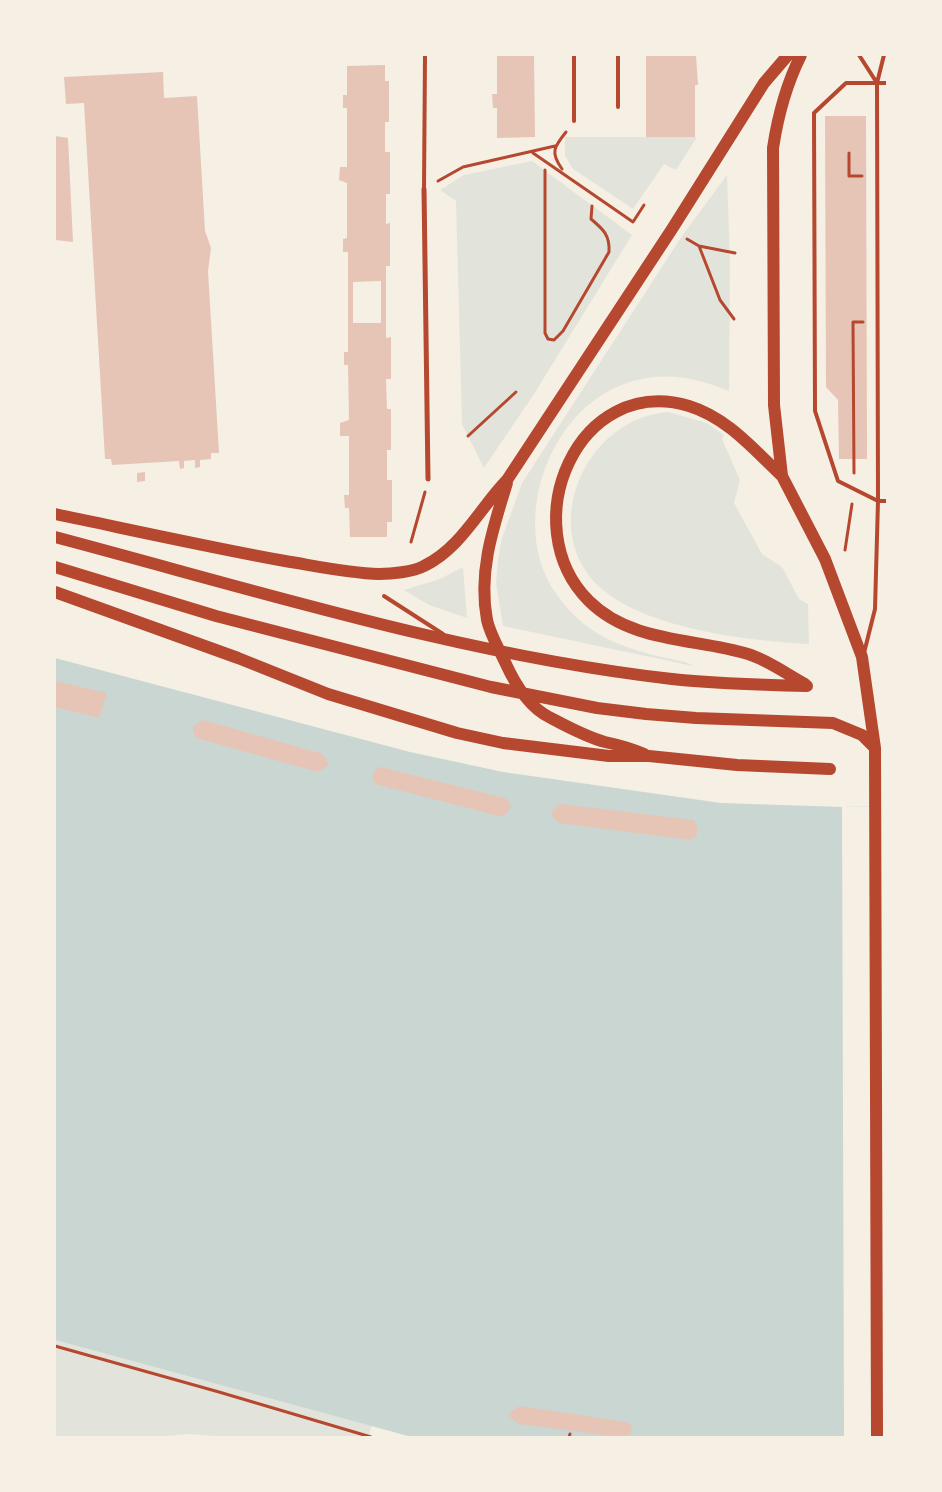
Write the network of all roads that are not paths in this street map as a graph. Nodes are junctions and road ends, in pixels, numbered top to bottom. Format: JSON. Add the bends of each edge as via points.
{"nodes":[{"id":1,"x":425,"y":55,"type":"edge"},
{"id":2,"x":574,"y":55,"type":"edge"},
{"id":3,"x":618,"y":55,"type":"edge"},
{"id":4,"x":788,"y":55,"type":"edge"},
{"id":5,"x":801,"y":55,"type":"edge"},
{"id":6,"x":859,"y":55,"type":"edge"},
{"id":7,"x":884,"y":55,"type":"edge"},
{"id":8,"x":878,"y":83,"type":"junction"},
{"id":9,"x":887,"y":83,"type":"edge"},
{"id":10,"x":618,"y":107,"type":"dead end"},
{"id":11,"x":574,"y":121,"type":"road end"},
{"id":12,"x":424,"y":189,"type":"joint"},
{"id":13,"x":782,"y":476,"type":"junction"},
{"id":14,"x":428,"y":479,"type":"road end"},
{"id":15,"x":507,"y":480,"type":"junction"},
{"id":16,"x":878,"y":501,"type":"junction"},
{"id":17,"x":887,"y":501,"type":"edge"},
{"id":18,"x":55,"y":514,"type":"edge"},
{"id":19,"x":55,"y":537,"type":"edge"},
{"id":20,"x":55,"y":568,"type":"edge"},
{"id":21,"x":55,"y":592,"type":"edge"},
{"id":22,"x":384,"y":596,"type":"dead end"},
{"id":23,"x":470,"y":645,"type":"junction"},
{"id":24,"x":862,"y":657,"type":"junction"},
{"id":25,"x":875,"y":748,"type":"junction"},
{"id":26,"x":649,"y":756,"type":"junction"},
{"id":27,"x":830,"y":769,"type":"dead end"},
{"id":28,"x":877,"y":1437,"type":"edge"}],
"edges":[{"from":1,"to":12,"type":"lane"},
{"from":2,"to":11,"type":"lane"},
{"from":3,"to":10,"type":"lane"},
{"from":4,"to":15,"type":"main road","via":[[764,83]]},
{"from":5,"to":13,"type":"main road","via":[[785,93],[773,148],[774,405]]},
{"from":6,"to":8,"type":"lane"},
{"from":7,"to":8,"type":"lane"},
{"from":8,"to":9,"type":"lane"},
{"from":8,"to":16,"type":"lane"},
{"from":8,"to":16,"type":"lane","via":[[846,83],[814,114],[814,411],[838,481]]},
{"from":12,"to":14,"type":"street"},
{"from":13,"to":23,"type":"main road","via":[[734,430],[702,411],[656,401],[628,406],[600,423],[568,463],[556,500],[558,546],[576,584],[605,615],[643,632],[750,654],[807,686],[671,679]]},
{"from":13,"to":24,"type":"main road","via":[[825,559]]},
{"from":15,"to":18,"type":"main road","via":[[451,548],[422,567],[380,574],[254,555]]},
{"from":15,"to":26,"type":"main road","via":[[490,538],[484,591],[488,622],[510,672],[527,698],[547,716],[594,738],[627,746]]},
{"from":16,"to":17,"type":"lane"},
{"from":16,"to":24,"type":"lane","via":[[875,610]]},
{"from":19,"to":23,"type":"main road"},
{"from":20,"to":25,"type":"main road","via":[[216,616],[500,689],[598,708],[696,718],[833,723],[862,735]]},
{"from":21,"to":26,"type":"main road","via":[[328,694],[457,733],[503,743],[575,752]]},
{"from":22,"to":23,"type":"lane","via":[[446,635]]},
{"from":24,"to":25,"type":"main road"},
{"from":25,"to":28,"type":"main road"},
{"from":26,"to":27,"type":"main road","via":[[737,765]]}]}
